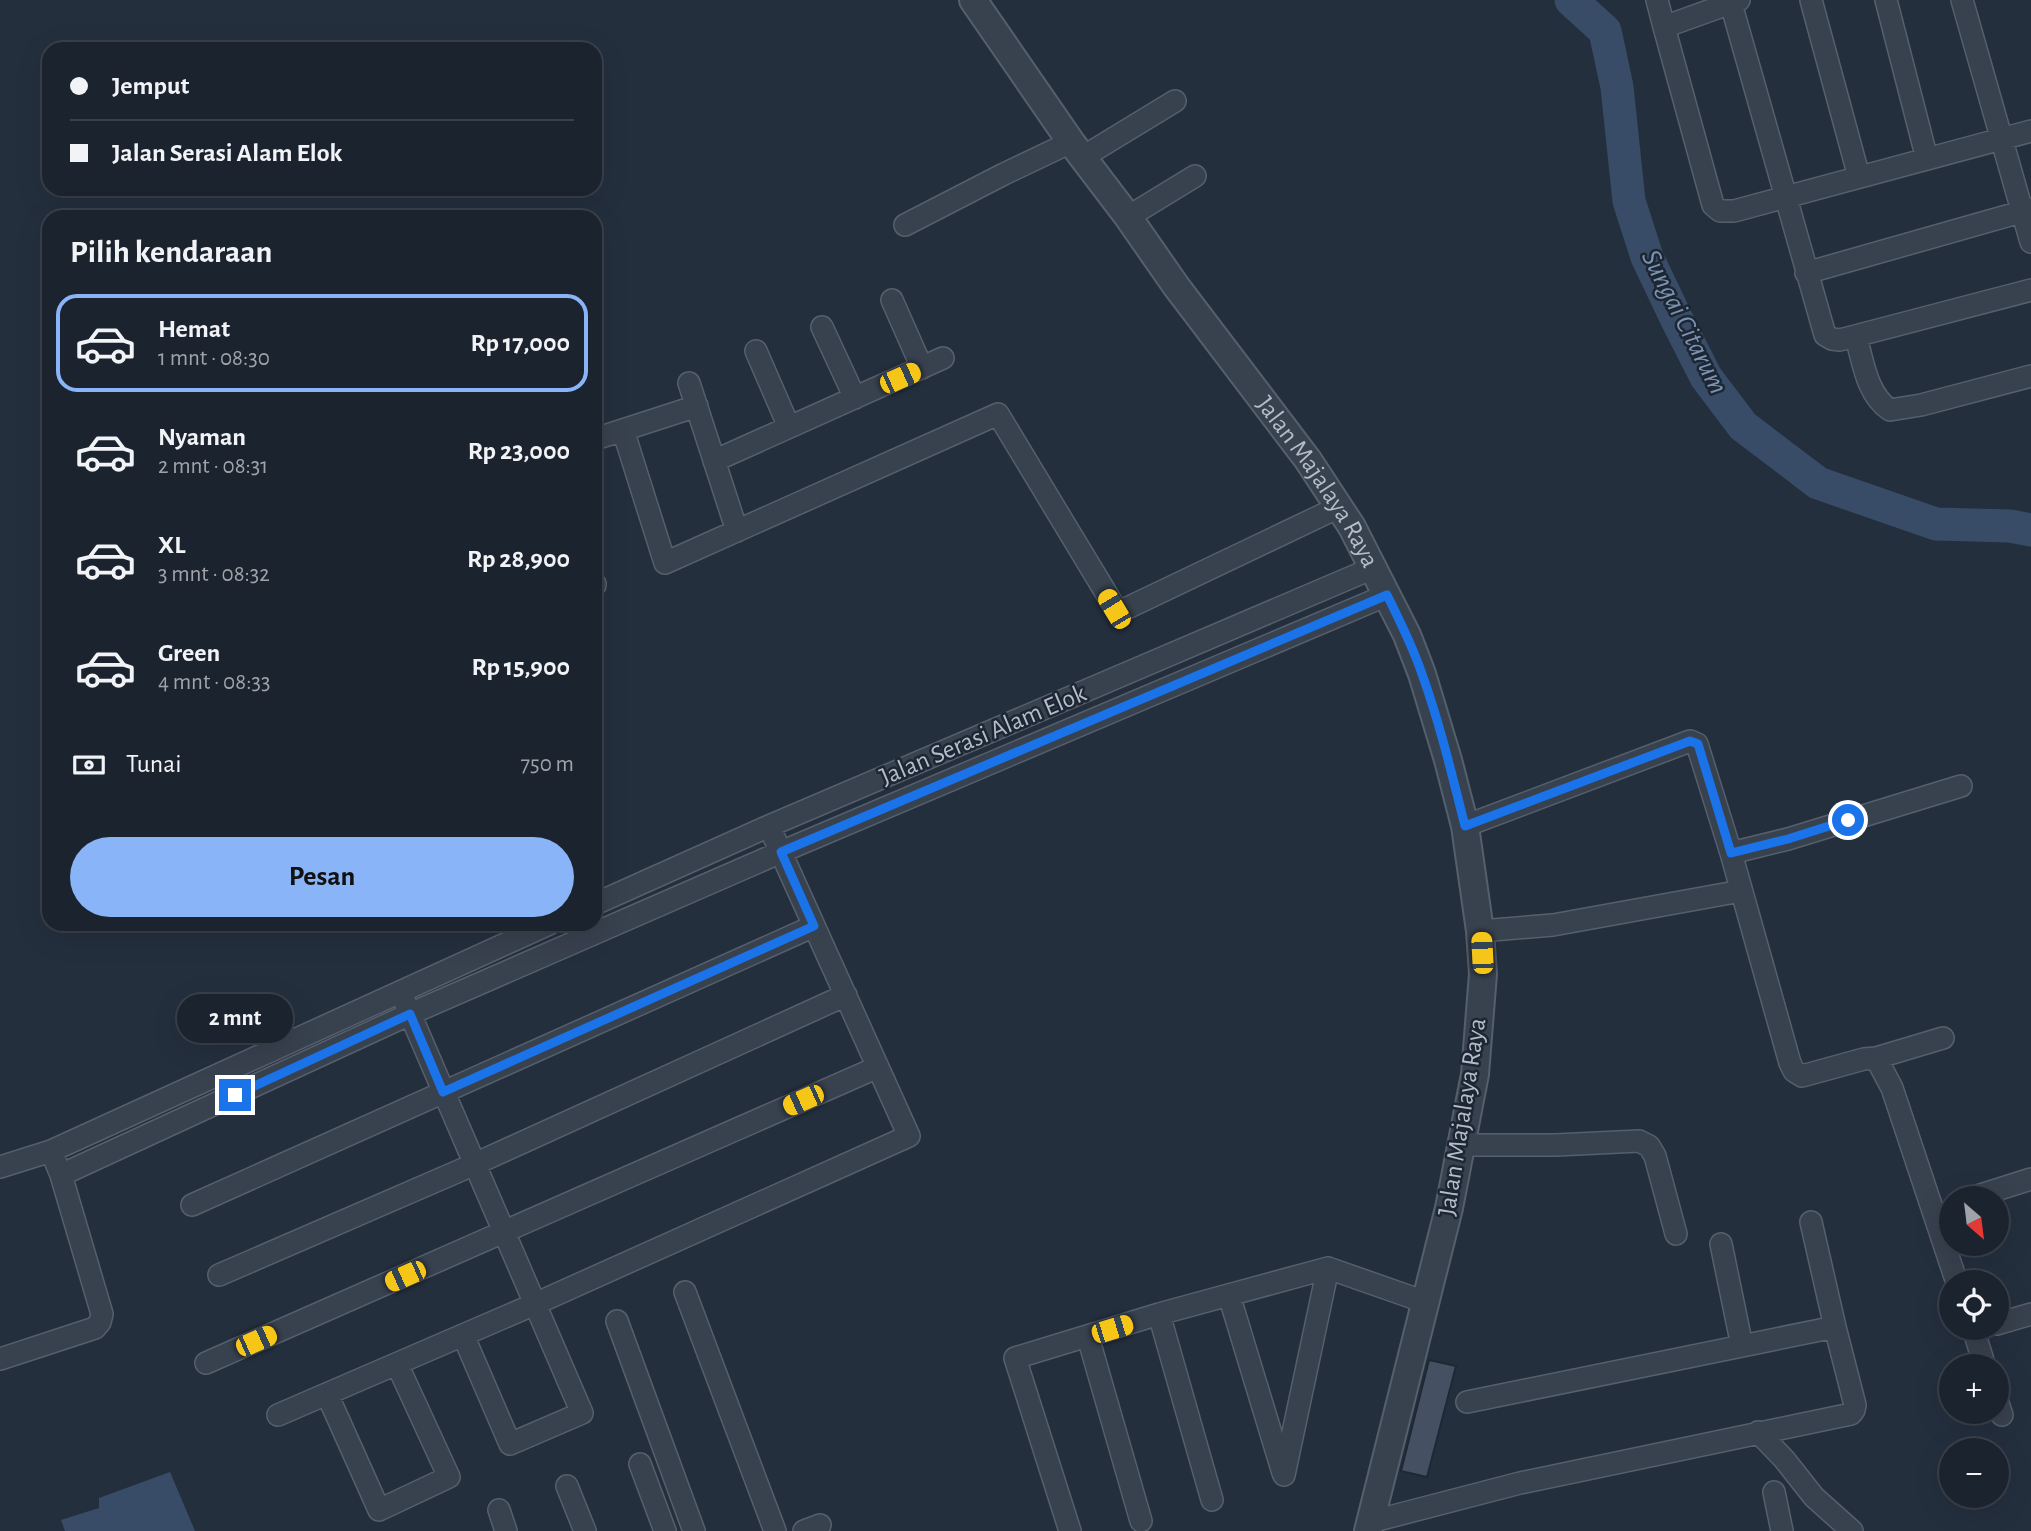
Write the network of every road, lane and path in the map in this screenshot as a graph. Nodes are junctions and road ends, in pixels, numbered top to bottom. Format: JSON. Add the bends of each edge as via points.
{"nodes":[{"id":1,"x":972,"y":0,"type":"edge"},
{"id":2,"x":1657,"y":0,"type":"edge"},
{"id":3,"x":1811,"y":0,"type":"edge"},
{"id":4,"x":1886,"y":0,"type":"edge"},
{"id":5,"x":1962,"y":0,"type":"edge"},
{"id":6,"x":1733,"y":1,"type":"edge"},
{"id":7,"x":1664,"y":27,"type":"junction"},
{"id":8,"x":1175,"y":101,"type":"dead end"},
{"id":9,"x":2031,"y":131,"type":"edge"},
{"id":10,"x":2002,"y":139,"type":"junction"},
{"id":11,"x":1077,"y":149,"type":"junction"},
{"id":12,"x":1927,"y":159,"type":"junction"},
{"id":13,"x":1195,"y":176,"type":"dead end"},
{"id":14,"x":1859,"y":177,"type":"junction"},
{"id":15,"x":1785,"y":197,"type":"junction"},
{"id":16,"x":2027,"y":211,"type":"edge"},
{"id":17,"x":1128,"y":217,"type":"junction"},
{"id":18,"x":905,"y":225,"type":"dead end"},
{"id":19,"x":2031,"y":242,"type":"edge"},
{"id":20,"x":1806,"y":273,"type":"junction"},
{"id":21,"x":2031,"y":290,"type":"edge"},
{"id":22,"x":892,"y":300,"type":"dead end"},
{"id":23,"x":822,"y":327,"type":"dead end"},
{"id":24,"x":1856,"y":337,"type":"junction"},
{"id":25,"x":756,"y":351,"type":"dead end"},
{"id":26,"x":943,"y":358,"type":"dead end"},
{"id":27,"x":922,"y":368,"type":"junction"},
{"id":28,"x":2031,"y":376,"type":"edge"},
{"id":29,"x":689,"y":383,"type":"dead end"},
{"id":30,"x":855,"y":398,"type":"junction"},
{"id":31,"x":697,"y":406,"type":"junction"},
{"id":32,"x":789,"y":427,"type":"junction"},
{"id":33,"x":624,"y":430,"type":"junction"},
{"id":34,"x":602,"y":437,"type":"edge"},
{"id":35,"x":714,"y":461,"type":"junction"},
{"id":36,"x":1339,"y":507,"type":"junction"},
{"id":37,"x":737,"y":531,"type":"junction"},
{"id":38,"x":1373,"y":568,"type":"junction"},
{"id":39,"x":1387,"y":595,"type":"junction"},
{"id":40,"x":1304,"y":598,"type":"junction"},
{"id":41,"x":1315,"y":626,"type":"junction"},
{"id":42,"x":1961,"y":786,"type":"dead end"},
{"id":43,"x":769,"y":826,"type":"junction"},
{"id":44,"x":1465,"y":826,"type":"junction"},
{"id":45,"x":781,"y":852,"type":"junction"},
{"id":46,"x":1731,"y":853,"type":"junction"},
{"id":47,"x":1741,"y":891,"type":"junction"},
{"id":48,"x":602,"y":901,"type":"edge"},
{"id":49,"x":814,"y":926,"type":"junction"},
{"id":50,"x":602,"y":930,"type":"edge"},
{"id":51,"x":533,"y":931,"type":"edge"},
{"id":52,"x":600,"y":931,"type":"edge"},
{"id":53,"x":1480,"y":931,"type":"junction"},
{"id":54,"x":400,"y":991,"type":"junction"},
{"id":55,"x":846,"y":996,"type":"junction"},
{"id":56,"x":410,"y":1014,"type":"junction"},
{"id":57,"x":1943,"y":1038,"type":"dead end"},
{"id":58,"x":1876,"y":1058,"type":"junction"},
{"id":59,"x":878,"y":1067,"type":"junction"},
{"id":60,"x":443,"y":1092,"type":"junction"},
{"id":61,"x":1462,"y":1145,"type":"junction"},
{"id":62,"x":51,"y":1151,"type":"junction"},
{"id":63,"x":474,"y":1164,"type":"junction"},
{"id":64,"x":0,"y":1167,"type":"edge"},
{"id":65,"x":61,"y":1175,"type":"junction"},
{"id":66,"x":2031,"y":1179,"type":"edge"},
{"id":67,"x":2009,"y":1186,"type":"edge"},
{"id":68,"x":1939,"y":1203,"type":"edge"},
{"id":69,"x":192,"y":1205,"type":"dead end"},
{"id":70,"x":1811,"y":1222,"type":"dead end"},
{"id":71,"x":504,"y":1232,"type":"junction"},
{"id":72,"x":1676,"y":1234,"type":"dead end"},
{"id":73,"x":1721,"y":1244,"type":"dead end"},
{"id":74,"x":1328,"y":1268,"type":"junction"},
{"id":75,"x":219,"y":1275,"type":"dead end"},
{"id":76,"x":685,"y":1292,"type":"dead end"},
{"id":77,"x":1229,"y":1295,"type":"junction"},
{"id":78,"x":1425,"y":1302,"type":"junction"},
{"id":79,"x":535,"y":1304,"type":"junction"},
{"id":80,"x":1159,"y":1314,"type":"junction"},
{"id":81,"x":2031,"y":1314,"type":"edge"},
{"id":82,"x":2009,"y":1320,"type":"edge"},
{"id":83,"x":617,"y":1321,"type":"dead end"},
{"id":84,"x":1835,"y":1328,"type":"junction"},
{"id":85,"x":463,"y":1335,"type":"junction"},
{"id":86,"x":1088,"y":1337,"type":"junction"},
{"id":87,"x":1742,"y":1346,"type":"junction"},
{"id":88,"x":0,"y":1359,"type":"edge"},
{"id":89,"x":206,"y":1363,"type":"dead end"},
{"id":90,"x":397,"y":1364,"type":"junction"},
{"id":91,"x":327,"y":1394,"type":"junction"},
{"id":92,"x":1467,"y":1402,"type":"dead end"},
{"id":93,"x":278,"y":1415,"type":"dead end"},
{"id":94,"x":1758,"y":1432,"type":"junction"},
{"id":95,"x":640,"y":1464,"type":"dead end"},
{"id":96,"x":567,"y":1486,"type":"dead end"},
{"id":97,"x":1774,"y":1492,"type":"dead end"},
{"id":98,"x":1212,"y":1500,"type":"dead end"},
{"id":99,"x":499,"y":1510,"type":"dead end"},
{"id":100,"x":1141,"y":1521,"type":"dead end"},
{"id":101,"x":1369,"y":1526,"type":"edge"},
{"id":102,"x":1779,"y":1530,"type":"edge"},
{"id":103,"x":506,"y":1531,"type":"edge"},
{"id":104,"x":584,"y":1531,"type":"edge"},
{"id":105,"x":665,"y":1531,"type":"edge"},
{"id":106,"x":694,"y":1531,"type":"edge"},
{"id":107,"x":775,"y":1531,"type":"edge"},
{"id":108,"x":1070,"y":1531,"type":"edge"},
{"id":109,"x":1852,"y":1531,"type":"edge"}],
"edges":[{"from":1,"to":11,"type":"street","name":"Jalan Majalaya Raya"},
{"from":2,"to":7,"type":"street"},
{"from":3,"to":14,"type":"street"},
{"from":4,"to":12,"type":"street"},
{"from":5,"to":10,"type":"street"},
{"from":6,"to":7,"type":"street"},
{"from":6,"to":15,"type":"street"},
{"from":7,"to":15,"type":"street","via":[[1713,205],[1720,211],[1734,211]]},
{"from":8,"to":11,"type":"street"},
{"from":9,"to":10,"type":"street"},
{"from":10,"to":12,"type":"street"},
{"from":10,"to":16,"type":"street"},
{"from":11,"to":17,"type":"street","name":"Jalan Majalaya Raya"},
{"from":11,"to":18,"type":"street","via":[[1004,174]]},
{"from":12,"to":14,"type":"street"},
{"from":13,"to":17,"type":"street"},
{"from":14,"to":15,"type":"street"},
{"from":15,"to":20,"type":"street"},
{"from":16,"to":19,"type":"street"},
{"from":16,"to":20,"type":"street"},
{"from":17,"to":36,"type":"street","name":"Jalan Majalaya Raya"},
{"from":20,"to":24,"type":"street","via":[[1825,335],[1840,340]]},
{"from":21,"to":24,"type":"street"},
{"from":22,"to":27,"type":"street"},
{"from":23,"to":30,"type":"street"},
{"from":24,"to":28,"type":"street","via":[[1872,390],[1890,411]]},
{"from":25,"to":32,"type":"street"},
{"from":26,"to":27,"type":"street"},
{"from":27,"to":30,"type":"street"},
{"from":29,"to":31,"type":"street"},
{"from":30,"to":32,"type":"street"},
{"from":31,"to":33,"type":"street"},
{"from":31,"to":35,"type":"street"},
{"from":32,"to":35,"type":"street"},
{"from":33,"to":34,"type":"street"},
{"from":33,"to":37,"type":"street","via":[[665,563]]},
{"from":35,"to":37,"type":"street"},
{"from":36,"to":37,"type":"street","via":[[1117,611],[998,414]]},
{"from":36,"to":38,"type":"street","name":"Jalan Majalaya Raya"},
{"from":38,"to":39,"type":"street","name":"Jalan Majalaya Raya"},
{"from":38,"to":40,"type":"street","name":"Jalan Serasi Alam Elok"},
{"from":39,"to":41,"type":"street","name":"Jalan Serasi Alam Elok"},
{"from":39,"to":44,"type":"street","name":"Jalan Majalaya Raya","via":[[1422,674]]},
{"from":40,"to":41,"type":"street"},
{"from":40,"to":43,"type":"street","name":"Jalan Serasi Alam Elok"},
{"from":41,"to":45,"type":"street","name":"Jalan Serasi Alam Elok"},
{"from":42,"to":46,"type":"street"},
{"from":43,"to":45,"type":"street"},
{"from":43,"to":48,"type":"street","name":"Jalan Serasi Alam Elok"},
{"from":44,"to":46,"type":"street","via":[[1695,741]]},
{"from":44,"to":53,"type":"street","name":"Jalan Majalaya Raya"},
{"from":45,"to":49,"type":"street"},
{"from":45,"to":50,"type":"street","name":"Jalan Serasi Alam Elok"},
{"from":46,"to":47,"type":"street"},
{"from":47,"to":53,"type":"street","via":[[1564,924]]},
{"from":47,"to":58,"type":"street","via":[[1794,1071],[1810,1075]]},
{"from":49,"to":55,"type":"street"},
{"from":49,"to":60,"type":"street"},
{"from":51,"to":54,"type":"street"},
{"from":52,"to":56,"type":"street","name":"Jalan Serasi Alam Elok"},
{"from":53,"to":61,"type":"street","name":"Jalan Majalaya Raya","via":[[1483,974],[1476,1062]]},
{"from":54,"to":56,"type":"street"},
{"from":54,"to":62,"type":"street"},
{"from":55,"to":59,"type":"street"},
{"from":55,"to":63,"type":"street"},
{"from":56,"to":60,"type":"street"},
{"from":56,"to":65,"type":"street","name":"Jalan Serasi Alam Elok"},
{"from":57,"to":58,"type":"street"},
{"from":58,"to":68,"type":"street"},
{"from":59,"to":71,"type":"street"},
{"from":59,"to":79,"type":"street","via":[[909,1136]]},
{"from":60,"to":63,"type":"street"},
{"from":60,"to":69,"type":"street"},
{"from":61,"to":72,"type":"street","via":[[1639,1142],[1649,1146]]},
{"from":61,"to":78,"type":"street","name":"Jalan Majalaya Raya"},
{"from":62,"to":64,"type":"street"},
{"from":62,"to":65,"type":"street"},
{"from":63,"to":71,"type":"street"},
{"from":63,"to":75,"type":"street"},
{"from":65,"to":88,"type":"street","via":[[102,1314],[100,1322],[95,1328]]},
{"from":66,"to":67,"type":"street"},
{"from":70,"to":84,"type":"street"},
{"from":71,"to":79,"type":"street"},
{"from":71,"to":89,"type":"street"},
{"from":73,"to":87,"type":"street"},
{"from":74,"to":77,"type":"street"},
{"from":74,"to":77,"type":"street","via":[[1284,1475]]},
{"from":74,"to":78,"type":"street"},
{"from":76,"to":107,"type":"street"},
{"from":77,"to":80,"type":"street"},
{"from":78,"to":101,"type":"street","name":"Jalan Majalaya Raya"},
{"from":79,"to":85,"type":"street"},
{"from":79,"to":85,"type":"street","via":[[582,1413],[510,1444]]},
{"from":80,"to":86,"type":"street"},
{"from":80,"to":98,"type":"street"},
{"from":81,"to":82,"type":"street"},
{"from":83,"to":106,"type":"street"},
{"from":84,"to":87,"type":"street"},
{"from":84,"to":94,"type":"street","via":[[1854,1410]]},
{"from":85,"to":90,"type":"street"},
{"from":86,"to":100,"type":"street"},
{"from":86,"to":108,"type":"street","via":[[1015,1358]]},
{"from":87,"to":92,"type":"street"},
{"from":90,"to":91,"type":"street"},
{"from":90,"to":91,"type":"street","via":[[449,1477],[379,1510]]},
{"from":91,"to":93,"type":"street"},
{"from":94,"to":101,"type":"street","via":[[1520,1483]]},
{"from":94,"to":109,"type":"street","via":[[1814,1497]]},
{"from":95,"to":105,"type":"street"},
{"from":96,"to":104,"type":"street"},
{"from":97,"to":102,"type":"street"},
{"from":99,"to":103,"type":"street"}]}
